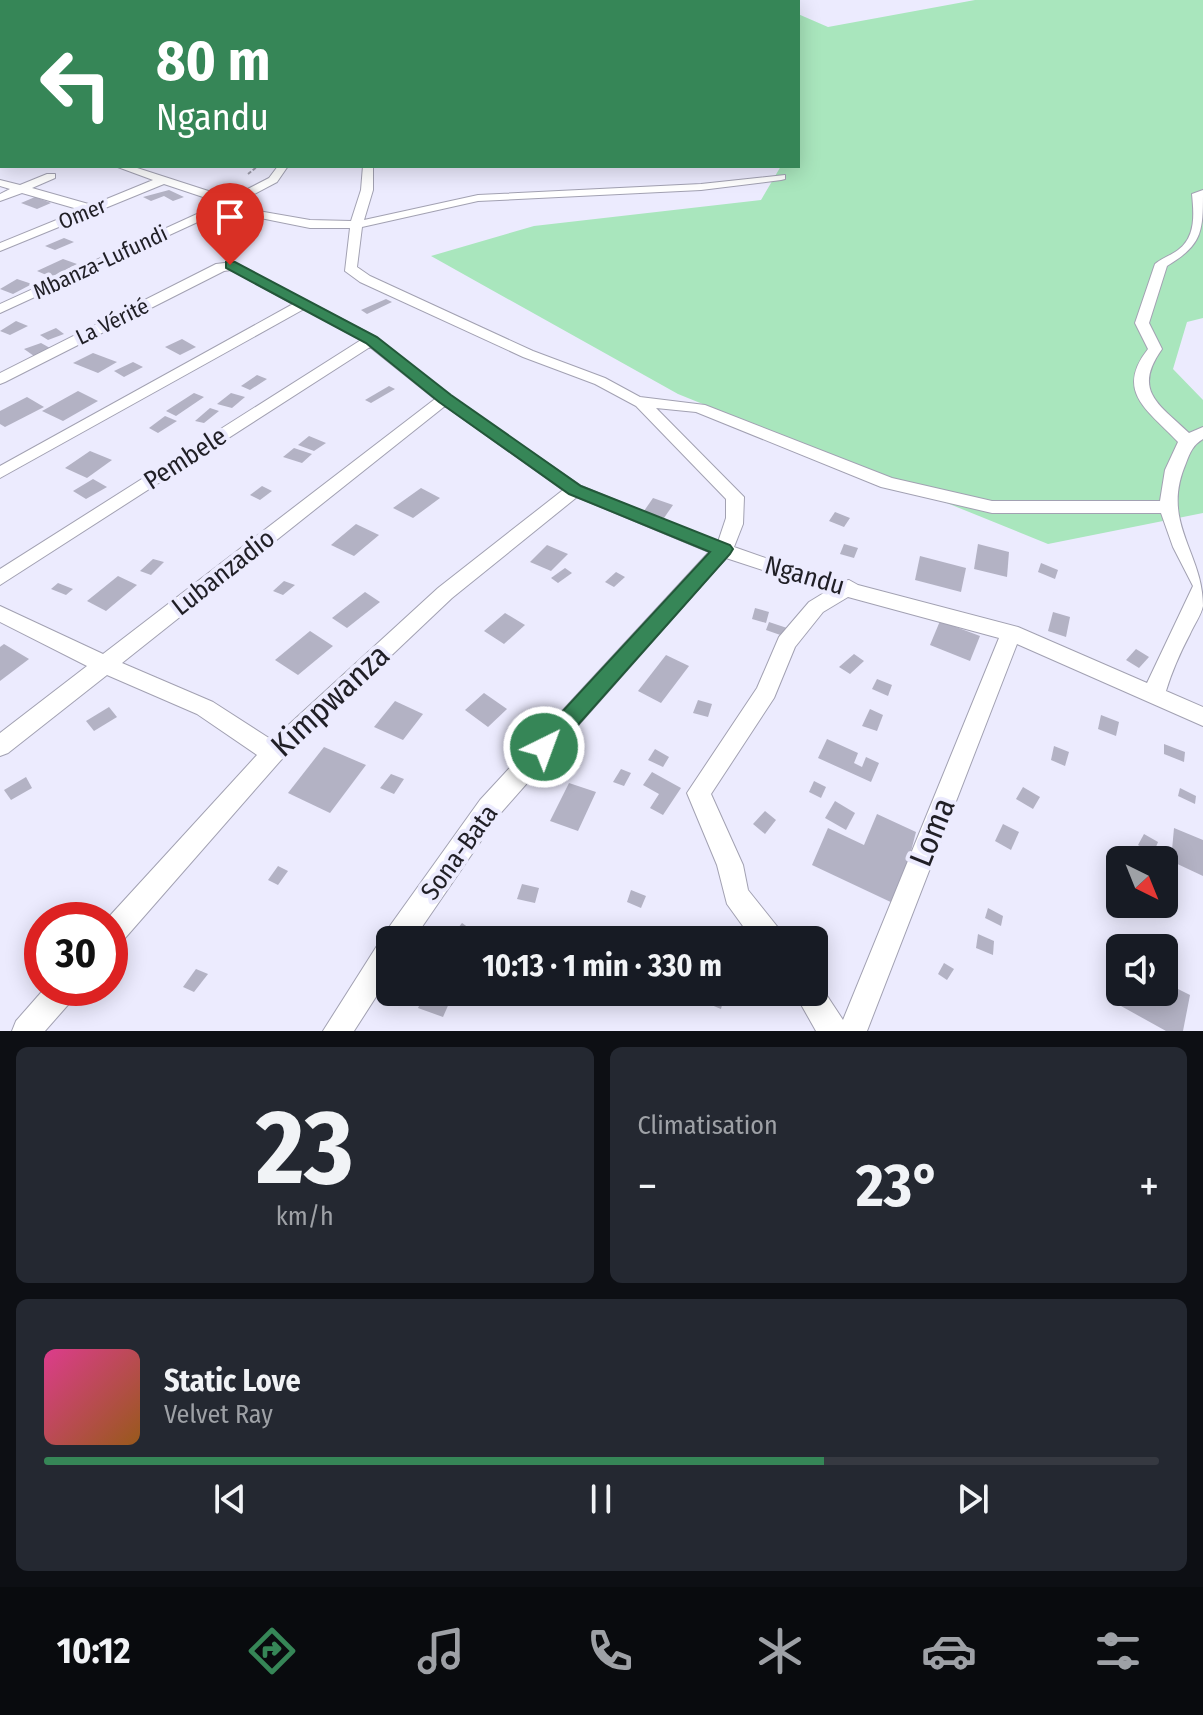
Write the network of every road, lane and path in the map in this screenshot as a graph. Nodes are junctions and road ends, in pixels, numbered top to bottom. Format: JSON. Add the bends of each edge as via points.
{"nodes":[{"id":1,"x":126,"y":168,"type":"edge"},
{"id":2,"x":281,"y":168,"type":"edge"},
{"id":3,"x":368,"y":168,"type":"edge"},
{"id":4,"x":51,"y":176,"type":"dead end"},
{"id":5,"x":781,"y":177,"type":"dead end"},
{"id":6,"x":164,"y":180,"type":"junction"},
{"id":7,"x":0,"y":183,"type":"edge"},
{"id":8,"x":22,"y":189,"type":"junction"},
{"id":9,"x":1203,"y":193,"type":"edge"},
{"id":10,"x":0,"y":198,"type":"edge"},
{"id":11,"x":230,"y":202,"type":"junction"},
{"id":12,"x":92,"y":209,"type":"junction"},
{"id":13,"x":200,"y":217,"type":"junction"},
{"id":14,"x":356,"y":225,"type":"junction"},
{"id":15,"x":0,"y":247,"type":"edge"},
{"id":16,"x":226,"y":265,"type":"joint"},
{"id":17,"x":303,"y":304,"type":"junction"},
{"id":18,"x":0,"y":309,"type":"edge"},
{"id":19,"x":371,"y":340,"type":"junction"},
{"id":20,"x":0,"y":379,"type":"edge"},
{"id":21,"x":445,"y":399,"type":"junction"},
{"id":22,"x":643,"y":404,"type":"junction"},
{"id":23,"x":1195,"y":436,"type":"edge"},
{"id":24,"x":0,"y":473,"type":"edge"},
{"id":25,"x":575,"y":490,"type":"junction"},
{"id":26,"x":1168,"y":507,"type":"junction"},
{"id":27,"x":723,"y":549,"type":"junction"},
{"id":28,"x":790,"y":574,"type":"junction"},
{"id":29,"x":0,"y":578,"type":"edge"},
{"id":30,"x":1203,"y":586,"type":"edge"},
{"id":31,"x":849,"y":587,"type":"junction"},
{"id":32,"x":816,"y":607,"type":"junction"},
{"id":33,"x":0,"y":613,"type":"edge"},
{"id":34,"x":1011,"y":633,"type":"junction"},
{"id":35,"x":105,"y":665,"type":"junction"},
{"id":36,"x":1153,"y":697,"type":"junction"},
{"id":37,"x":1203,"y":717,"type":"edge"},
{"id":38,"x":0,"y":746,"type":"edge"},
{"id":39,"x":273,"y":753,"type":"junction"},
{"id":40,"x":128,"y":916,"type":"edge"},
{"id":41,"x":407,"y":926,"type":"edge"},
{"id":42,"x":759,"y":926,"type":"edge"},
{"id":43,"x":376,"y":972,"type":"edge"},
{"id":44,"x":48,"y":1006,"type":"edge"},
{"id":45,"x":817,"y":1006,"type":"edge"},
{"id":46,"x":26,"y":1031,"type":"edge"},
{"id":47,"x":337,"y":1031,"type":"edge"},
{"id":48,"x":833,"y":1031,"type":"edge"},
{"id":49,"x":853,"y":1031,"type":"edge"}],
"edges":[{"from":1,"to":6,"type":"street"},
{"from":2,"to":11,"type":"street","via":[[265,185]]},
{"from":3,"to":14,"type":"street"},
{"from":4,"to":8,"type":"street"},
{"from":5,"to":14,"type":"street","via":[[701,187],[478,198]]},
{"from":6,"to":11,"type":"street"},
{"from":6,"to":12,"type":"street","name":"Omer"},
{"from":7,"to":8,"type":"street"},
{"from":8,"to":10,"type":"street"},
{"from":8,"to":12,"type":"street"},
{"from":9,"to":23,"type":"street","via":[[1198,194],[1202,218],[1197,237],[1161,264],[1151,285],[1142,323],[1155,349],[1143,361],[1140,383],[1150,406]]},
{"from":11,"to":13,"type":"street"},
{"from":12,"to":15,"type":"street","name":"Omer"},
{"from":13,"to":14,"type":"street","via":[[236,210],[310,224]]},
{"from":13,"to":18,"type":"street","name":"Mbanza-Lufundi"},
{"from":14,"to":22,"type":"street","via":[[350,268],[356,274]]},
{"from":16,"to":17,"type":"street","name":"Ngandu"},
{"from":16,"to":20,"type":"street","name":"La Vérité"},
{"from":17,"to":19,"type":"street","name":"Ngandu"},
{"from":17,"to":24,"type":"street"},
{"from":19,"to":21,"type":"street","name":"Ngandu"},
{"from":19,"to":29,"type":"street","name":"Pembele"},
{"from":21,"to":25,"type":"street","name":"Ngandu"},
{"from":21,"to":35,"type":"street","name":"Lubanzadio"},
{"from":22,"to":26,"type":"street","via":[[699,408],[887,483],[938,497],[1006,508]]},
{"from":22,"to":27,"type":"street","name":"Sona-Bata","via":[[735,497],[736,526]]},
{"from":23,"to":26,"type":"street","via":[[1174,470]]},
{"from":25,"to":27,"type":"street","name":"Ngandu"},
{"from":25,"to":39,"type":"street","name":"Kimpwanza","via":[[445,593]]},
{"from":26,"to":30,"type":"street"},
{"from":27,"to":28,"type":"street","name":"Ngandu"},
{"from":27,"to":41,"type":"street","name":"Sona-Bata","via":[[489,808]]},
{"from":28,"to":31,"type":"street","name":"Ngandu"},
{"from":28,"to":32,"type":"street"},
{"from":30,"to":36,"type":"street"},
{"from":31,"to":32,"type":"street"},
{"from":31,"to":34,"type":"street","name":"Ngandu"},
{"from":32,"to":42,"type":"street","via":[[786,643],[766,692],[699,793],[730,865],[736,895]]},
{"from":33,"to":35,"type":"street"},
{"from":34,"to":36,"type":"street","name":"Ngandu"},
{"from":34,"to":49,"type":"street","name":"Loma"},
{"from":35,"to":38,"type":"street","name":"Lubanzadio"},
{"from":35,"to":39,"type":"street","via":[[205,708]]},
{"from":36,"to":37,"type":"street","name":"Ngandu"},
{"from":39,"to":40,"type":"street","name":"Kimpwanza"},
{"from":43,"to":47,"type":"street"},
{"from":44,"to":46,"type":"street"},
{"from":45,"to":48,"type":"street"}]}
